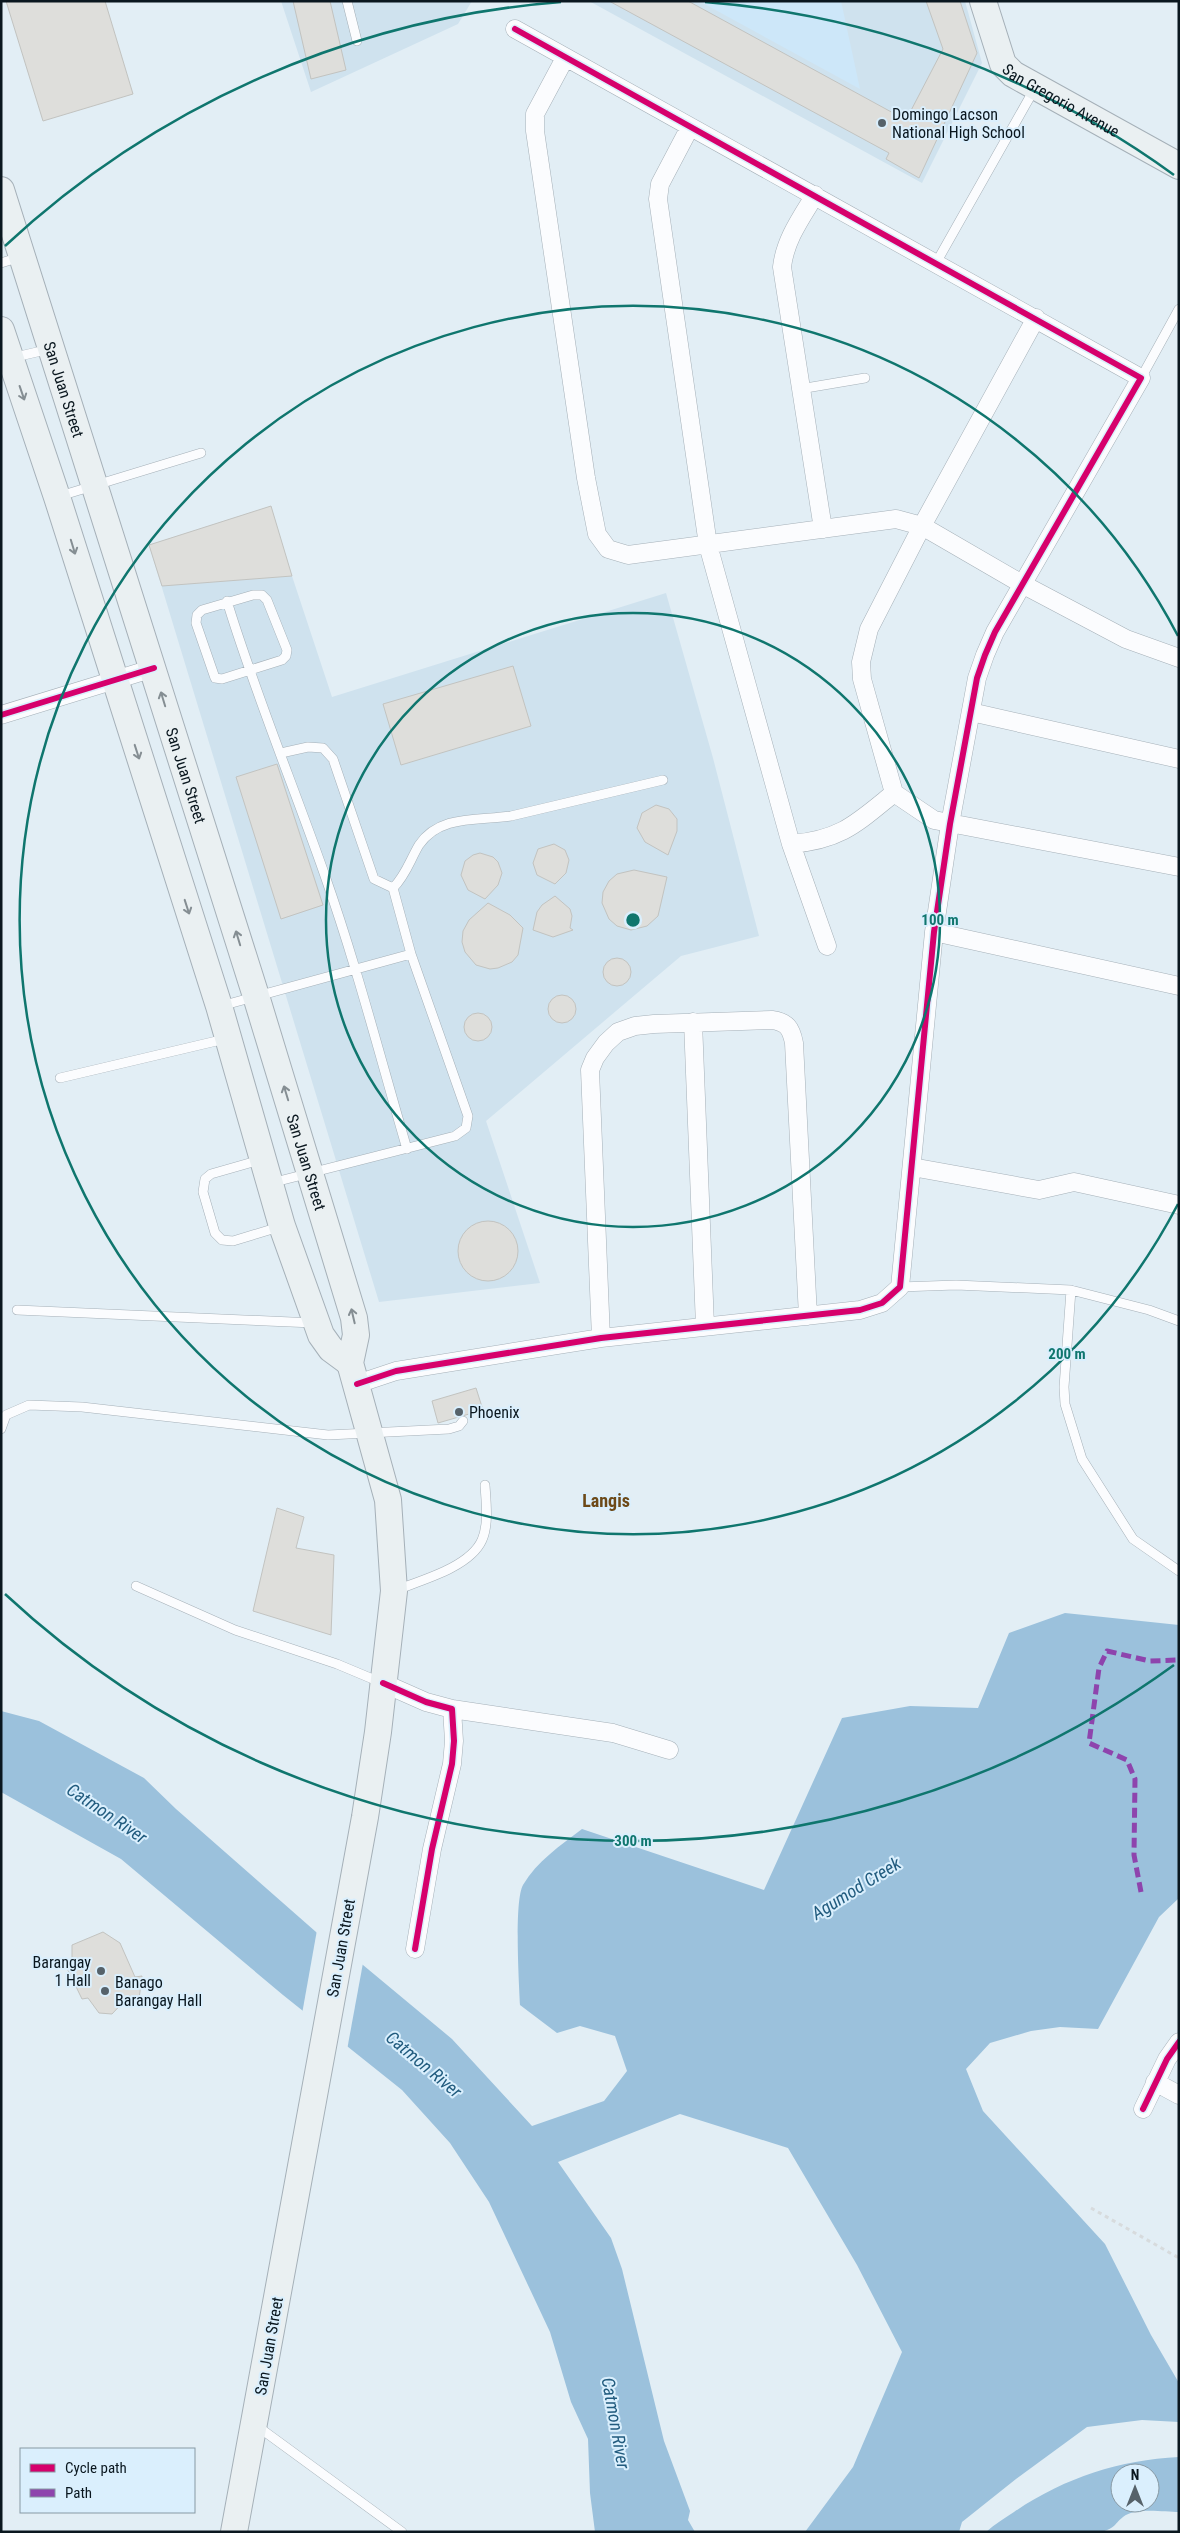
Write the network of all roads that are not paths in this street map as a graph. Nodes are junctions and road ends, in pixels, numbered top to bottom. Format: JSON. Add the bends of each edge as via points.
{"nodes":[{"id":1,"x":347,"y":1,"type":"edge"},
{"id":2,"x":983,"y":1,"type":"edge"},
{"id":3,"x":515,"y":30,"type":"dead end"},
{"id":4,"x":357,"y":41,"type":"dead end"},
{"id":5,"x":565,"y":58,"type":"junction"},
{"id":6,"x":1031,"y":95,"type":"dead end"},
{"id":7,"x":690,"y":127,"type":"junction"},
{"id":8,"x":1179,"y":166,"type":"edge"},
{"id":9,"x":1,"y":190,"type":"edge"},
{"id":10,"x":815,"y":195,"type":"junction"},
{"id":11,"x":11,"y":260,"type":"edge"},
{"id":12,"x":936,"y":263,"type":"junction"},
{"id":13,"x":1179,"y":309,"type":"edge"},
{"id":14,"x":1036,"y":318,"type":"junction"},
{"id":15,"x":1,"y":330,"type":"edge"},
{"id":16,"x":50,"y":349,"type":"junction"},
{"id":17,"x":6,"y":358,"type":"edge"},
{"id":18,"x":865,"y":378,"type":"dead end"},
{"id":19,"x":1141,"y":378,"type":"junction"},
{"id":20,"x":800,"y":390,"type":"junction"},
{"id":21,"x":201,"y":453,"type":"dead end"},
{"id":22,"x":96,"y":486,"type":"junction"},
{"id":23,"x":58,"y":497,"type":"junction"},
{"id":24,"x":922,"y":526,"type":"junction"},
{"id":25,"x":823,"y":529,"type":"junction"},
{"id":26,"x":708,"y":545,"type":"junction"},
{"id":27,"x":1022,"y":584,"type":"junction"},
{"id":28,"x":228,"y":601,"type":"junction"},
{"id":29,"x":1179,"y":658,"type":"edge"},
{"id":30,"x":154,"y":668,"type":"junction"},
{"id":31,"x":248,"y":671,"type":"junction"},
{"id":32,"x":114,"y":680,"type":"junction"},
{"id":33,"x":971,"y":712,"type":"junction"},
{"id":34,"x":1,"y":715,"type":"edge"},
{"id":35,"x":281,"y":753,"type":"junction"},
{"id":36,"x":1179,"y":759,"type":"edge"},
{"id":37,"x":663,"y":780,"type":"dead end"},
{"id":38,"x":894,"y":793,"type":"junction"},
{"id":39,"x":950,"y":824,"type":"junction"},
{"id":40,"x":791,"y":844,"type":"junction"},
{"id":41,"x":1179,"y":867,"type":"edge"},
{"id":42,"x":393,"y":888,"type":"junction"},
{"id":43,"x":934,"y":932,"type":"junction"},
{"id":44,"x":827,"y":946,"type":"dead end"},
{"id":45,"x":410,"y":954,"type":"junction"},
{"id":46,"x":354,"y":970,"type":"junction"},
{"id":47,"x":1179,"y":986,"type":"edge"},
{"id":48,"x":256,"y":996,"type":"junction"},
{"id":49,"x":219,"y":1006,"type":"junction"},
{"id":50,"x":693,"y":1022,"type":"junction"},
{"id":51,"x":228,"y":1038,"type":"junction"},
{"id":52,"x":60,"y":1078,"type":"dead end"},
{"id":53,"x":407,"y":1149,"type":"junction"},
{"id":54,"x":912,"y":1168,"type":"junction"},
{"id":55,"x":266,"y":1171,"type":"junction"},
{"id":56,"x":311,"y":1172,"type":"junction"},
{"id":57,"x":1179,"y":1204,"type":"edge"},
{"id":58,"x":282,"y":1226,"type":"junction"},
{"id":59,"x":900,"y":1287,"type":"junction"},
{"id":60,"x":1070,"y":1290,"type":"junction"},
{"id":61,"x":17,"y":1310,"type":"dead end"},
{"id":62,"x":808,"y":1316,"type":"junction"},
{"id":63,"x":1179,"y":1321,"type":"edge"},
{"id":64,"x":316,"y":1323,"type":"junction"},
{"id":65,"x":705,"y":1326,"type":"junction"},
{"id":66,"x":601,"y":1338,"type":"junction"},
{"id":67,"x":353,"y":1374,"type":"junction"},
{"id":68,"x":463,"y":1420,"type":"dead end"},
{"id":69,"x":1,"y":1429,"type":"edge"},
{"id":70,"x":370,"y":1434,"type":"junction"},
{"id":71,"x":485,"y":1485,"type":"dead end"},
{"id":72,"x":1179,"y":1571,"type":"edge"},
{"id":73,"x":136,"y":1586,"type":"dead end"},
{"id":74,"x":394,"y":1591,"type":"junction"},
{"id":75,"x":383,"y":1683,"type":"junction"},
{"id":76,"x":452,"y":1709,"type":"junction"},
{"id":77,"x":670,"y":1750,"type":"dead end"},
{"id":78,"x":414,"y":1949,"type":"dead end"},
{"id":79,"x":1179,"y":2042,"type":"edge"},
{"id":80,"x":1155,"y":2082,"type":"junction"},
{"id":81,"x":1179,"y":2095,"type":"edge"},
{"id":82,"x":1143,"y":2108,"type":"dead end"},
{"id":83,"x":255,"y":2424,"type":"junction"},
{"id":84,"x":234,"y":2532,"type":"edge"},
{"id":85,"x":402,"y":2532,"type":"edge"}],
"edges":[{"from":1,"to":4,"type":"lane"},
{"from":2,"to":8,"type":"main road","name":"San Gregorio Avenue","via":[[1003,64],[1013,74]]},
{"from":3,"to":5,"type":"street"},
{"from":5,"to":7,"type":"street"},
{"from":5,"to":26,"type":"street","via":[[535,114],[535,131],[597,534],[608,549],[628,555]]},
{"from":6,"to":12,"type":"lane"},
{"from":7,"to":10,"type":"street"},
{"from":7,"to":26,"type":"street","via":[[660,184],[658,199]]},
{"from":9,"to":11,"type":"main road","name":"San Juan Street"},
{"from":10,"to":12,"type":"street"},
{"from":10,"to":20,"type":"street","via":[[783,252],[782,267]]},
{"from":11,"to":16,"type":"main road","name":"San Juan Street"},
{"from":12,"to":14,"type":"street"},
{"from":13,"to":19,"type":"lane"},
{"from":14,"to":19,"type":"street"},
{"from":14,"to":24,"type":"street"},
{"from":15,"to":17,"type":"main road"},
{"from":16,"to":17,"type":"lane"},
{"from":16,"to":22,"type":"main road","name":"San Juan Street"},
{"from":17,"to":23,"type":"main road","one_way":true},
{"from":18,"to":20,"type":"lane"},
{"from":19,"to":27,"type":"street"},
{"from":20,"to":25,"type":"street"},
{"from":21,"to":22,"type":"lane"},
{"from":22,"to":23,"type":"lane"},
{"from":22,"to":30,"type":"main road","name":"San Juan Street"},
{"from":23,"to":32,"type":"main road","one_way":true},
{"from":24,"to":25,"type":"street","via":[[896,519]]},
{"from":24,"to":27,"type":"street"},
{"from":24,"to":38,"type":"street","via":[[869,628],[861,662],[862,679]]},
{"from":25,"to":26,"type":"street"},
{"from":26,"to":40,"type":"street"},
{"from":27,"to":29,"type":"street","via":[[1126,639]]},
{"from":27,"to":33,"type":"street","via":[[984,655]]},
{"from":28,"to":31,"type":"lane"},
{"from":28,"to":31,"type":"lane","via":[[202,610],[196,615],[196,624],[215,678]]},
{"from":28,"to":31,"type":"lane","via":[[262,595],[287,650],[282,660]]},
{"from":30,"to":32,"type":"street"},
{"from":48,"to":30,"type":"main road","name":"San Juan Street","one_way":true},
{"from":31,"to":35,"type":"lane"},
{"from":32,"to":34,"type":"street"},
{"from":32,"to":49,"type":"main road","one_way":true},
{"from":33,"to":36,"type":"street"},
{"from":33,"to":39,"type":"street"},
{"from":35,"to":42,"type":"lane","via":[[308,747],[322,748],[333,759],[374,879]]},
{"from":35,"to":46,"type":"lane","via":[[325,875]]},
{"from":37,"to":42,"type":"lane","via":[[511,816],[472,818],[437,827],[427,834],[410,867]]},
{"from":38,"to":39,"type":"street","via":[[934,820]]},
{"from":38,"to":40,"type":"street","via":[[841,833],[817,842]]},
{"from":39,"to":41,"type":"street"},
{"from":39,"to":43,"type":"street"},
{"from":40,"to":44,"type":"street"},
{"from":42,"to":45,"type":"lane"},
{"from":43,"to":47,"type":"street"},
{"from":43,"to":54,"type":"street"},
{"from":45,"to":46,"type":"lane"},
{"from":45,"to":53,"type":"lane","via":[[468,1116],[466,1128],[455,1136]]},
{"from":46,"to":48,"type":"lane"},
{"from":46,"to":53,"type":"lane"},
{"from":48,"to":49,"type":"lane"},
{"from":56,"to":48,"type":"main road","name":"San Juan Street","one_way":true},
{"from":49,"to":51,"type":"main road"},
{"from":50,"to":62,"type":"street","via":[[772,1020],[788,1026],[792,1034]]},
{"from":50,"to":65,"type":"street"},
{"from":50,"to":66,"type":"street","via":[[634,1026],[618,1032],[600,1051],[590,1070]]},
{"from":51,"to":52,"type":"lane"},
{"from":51,"to":55,"type":"main road"},
{"from":53,"to":56,"type":"lane"},
{"from":54,"to":57,"type":"street","via":[[1039,1190],[1074,1182]]},
{"from":54,"to":59,"type":"street"},
{"from":55,"to":56,"type":"lane"},
{"from":55,"to":58,"type":"main road"},
{"from":55,"to":58,"type":"lane","via":[[211,1174],[205,1179],[203,1192],[215,1233],[222,1240],[233,1241]]},
{"from":67,"to":56,"type":"main road","name":"San Juan Street","one_way":true,"via":[[354,1318]]},
{"from":58,"to":64,"type":"main road"},
{"from":59,"to":60,"type":"lane","via":[[956,1285]]},
{"from":59,"to":62,"type":"street","via":[[873,1308]]},
{"from":60,"to":63,"type":"lane"},
{"from":60,"to":72,"type":"lane","via":[[1064,1386],[1082,1458],[1133,1539]]},
{"from":61,"to":64,"type":"lane"},
{"from":62,"to":65,"type":"street"},
{"from":64,"to":67,"type":"main road","via":[[331,1349]]},
{"from":65,"to":66,"type":"street"},
{"from":66,"to":67,"type":"street","via":[[396,1371]]},
{"from":67,"to":70,"type":"main road","name":"San Juan Street"},
{"from":68,"to":70,"type":"lane","via":[[459,1426],[449,1429]]},
{"from":69,"to":70,"type":"lane","via":[[6,1415],[29,1405],[82,1407],[328,1436]]},
{"from":70,"to":74,"type":"main road","name":"San Juan Street","via":[[388,1500]]},
{"from":71,"to":74,"type":"lane","via":[[486,1517],[482,1540],[476,1547],[457,1565]]},
{"from":73,"to":75,"type":"lane","via":[[234,1630]]},
{"from":74,"to":75,"type":"main road","name":"San Juan Street"},
{"from":75,"to":76,"type":"street","via":[[426,1702]]},
{"from":75,"to":83,"type":"main road","name":"San Juan Street","via":[[378,1732],[345,1925]]},
{"from":76,"to":77,"type":"street","via":[[613,1733]]},
{"from":76,"to":78,"type":"street","via":[[452,1764]]},
{"from":79,"to":80,"type":"street"},
{"from":80,"to":81,"type":"street"},
{"from":80,"to":82,"type":"street"},
{"from":83,"to":84,"type":"main road","name":"San Juan Street"},
{"from":83,"to":85,"type":"lane"}]}
